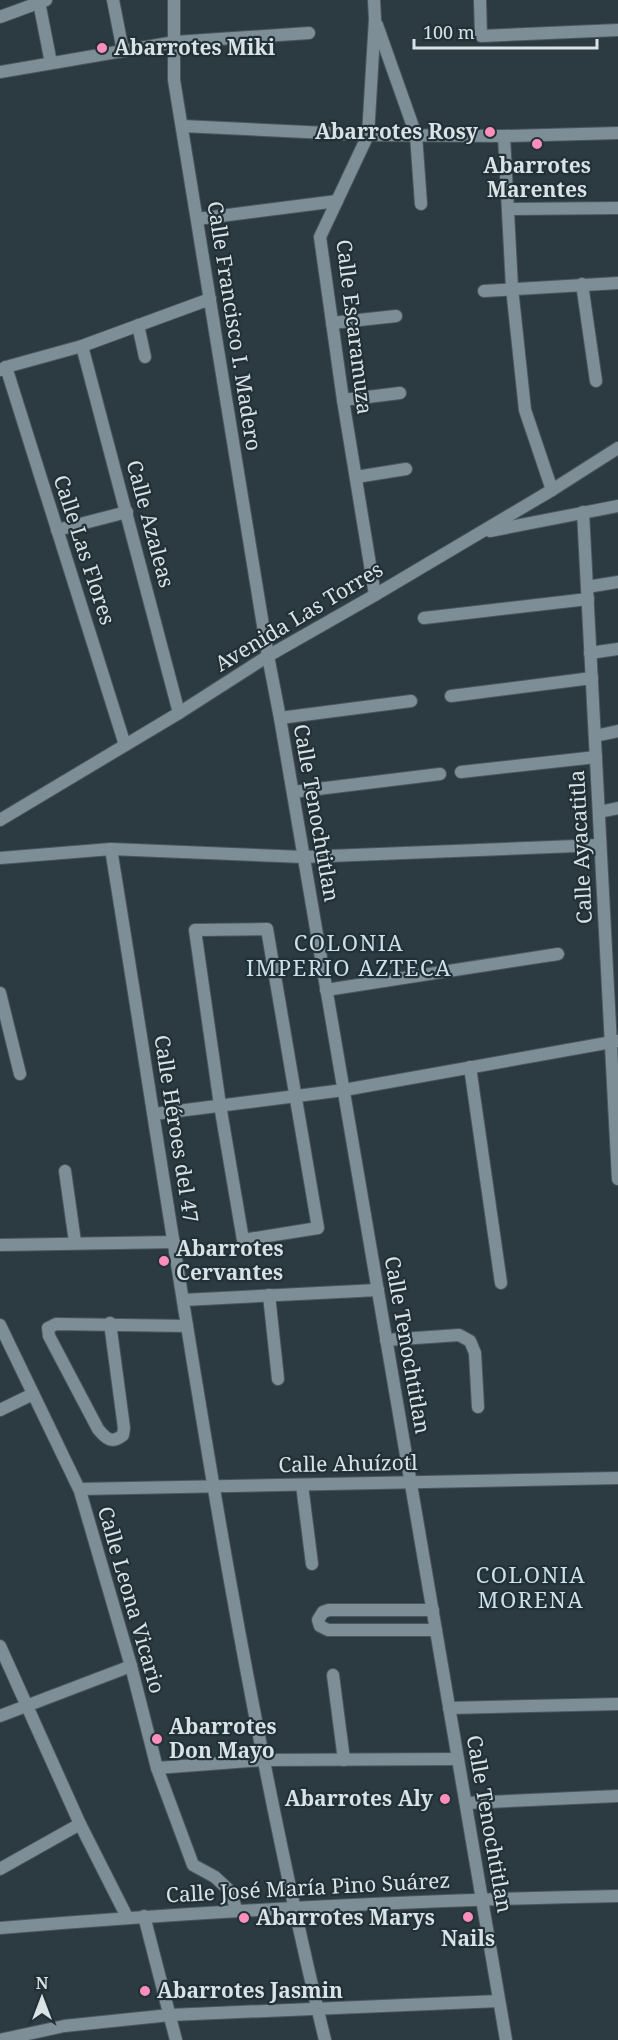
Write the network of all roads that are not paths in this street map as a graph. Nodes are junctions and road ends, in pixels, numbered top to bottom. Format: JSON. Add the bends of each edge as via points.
{"nodes":[{"id":1,"x":113,"y":0,"type":"edge"},
{"id":2,"x":174,"y":0,"type":"edge"},
{"id":3,"x":374,"y":0,"type":"edge"},
{"id":4,"x":480,"y":0,"type":"edge"},
{"id":5,"x":42,"y":1,"type":"edge"},
{"id":6,"x":0,"y":17,"type":"edge"},
{"id":7,"x":375,"y":18,"type":"junction"},
{"id":8,"x":618,"y":30,"type":"edge"},
{"id":9,"x":309,"y":33,"type":"dead end"},
{"id":10,"x":175,"y":42,"type":"junction"},
{"id":11,"x":123,"y":51,"type":"junction"},
{"id":12,"x":51,"y":63,"type":"junction"},
{"id":13,"x":0,"y":72,"type":"edge"},
{"id":14,"x":182,"y":126,"type":"junction"},
{"id":15,"x":618,"y":132,"type":"edge"},
{"id":16,"x":368,"y":135,"type":"junction"},
{"id":17,"x":416,"y":135,"type":"junction"},
{"id":18,"x":504,"y":136,"type":"junction"},
{"id":19,"x":337,"y":201,"type":"junction"},
{"id":20,"x":421,"y":204,"type":"dead end"},
{"id":21,"x":618,"y":208,"type":"edge"},
{"id":22,"x":509,"y":209,"type":"junction"},
{"id":23,"x":197,"y":219,"type":"junction"},
{"id":24,"x":618,"y":283,"type":"edge"},
{"id":25,"x":582,"y":284,"type":"junction"},
{"id":26,"x":512,"y":288,"type":"junction"},
{"id":27,"x":484,"y":291,"type":"dead end"},
{"id":28,"x":210,"y":299,"type":"junction"},
{"id":29,"x":396,"y":316,"type":"dead end"},
{"id":30,"x":332,"y":323,"type":"junction"},
{"id":31,"x":138,"y":325,"type":"junction"},
{"id":32,"x":82,"y":346,"type":"junction"},
{"id":33,"x":145,"y":357,"type":"dead end"},
{"id":34,"x":3,"y":369,"type":"edge"},
{"id":35,"x":596,"y":381,"type":"dead end"},
{"id":36,"x":400,"y":393,"type":"dead end"},
{"id":37,"x":343,"y":400,"type":"junction"},
{"id":38,"x":618,"y":448,"type":"edge"},
{"id":39,"x":405,"y":470,"type":"dead end"},
{"id":40,"x":356,"y":477,"type":"junction"},
{"id":41,"x":552,"y":490,"type":"junction"},
{"id":42,"x":618,"y":506,"type":"edge"},
{"id":43,"x":127,"y":512,"type":"junction"},
{"id":44,"x":583,"y":513,"type":"junction"},
{"id":45,"x":57,"y":530,"type":"junction"},
{"id":46,"x":480,"y":533,"type":"junction"},
{"id":47,"x":618,"y":582,"type":"edge"},
{"id":48,"x":587,"y":593,"type":"junction"},
{"id":49,"x":375,"y":595,"type":"junction"},
{"id":50,"x":424,"y":618,"type":"dead end"},
{"id":51,"x":618,"y":649,"type":"edge"},
{"id":52,"x":590,"y":653,"type":"junction"},
{"id":53,"x":268,"y":656,"type":"junction"},
{"id":54,"x":592,"y":678,"type":"junction"},
{"id":55,"x":452,"y":696,"type":"dead end"},
{"id":56,"x":411,"y":701,"type":"dead end"},
{"id":57,"x":179,"y":713,"type":"junction"},
{"id":58,"x":280,"y":718,"type":"junction"},
{"id":59,"x":618,"y":731,"type":"edge"},
{"id":60,"x":595,"y":736,"type":"junction"},
{"id":61,"x":125,"y":745,"type":"junction"},
{"id":62,"x":596,"y":757,"type":"junction"},
{"id":63,"x":461,"y":772,"type":"dead end"},
{"id":64,"x":440,"y":774,"type":"dead end"},
{"id":65,"x":293,"y":792,"type":"junction"},
{"id":66,"x":618,"y":808,"type":"edge"},
{"id":67,"x":599,"y":812,"type":"junction"},
{"id":68,"x":0,"y":820,"type":"edge"},
{"id":69,"x":600,"y":845,"type":"junction"},
{"id":70,"x":111,"y":849,"type":"junction"},
{"id":71,"x":304,"y":857,"type":"junction"},
{"id":72,"x":0,"y":858,"type":"edge"},
{"id":73,"x":558,"y":954,"type":"dead end"},
{"id":74,"x":326,"y":990,"type":"junction"},
{"id":75,"x":0,"y":993,"type":"edge"},
{"id":76,"x":614,"y":1041,"type":"edge"},
{"id":77,"x":470,"y":1067,"type":"junction"},
{"id":78,"x":20,"y":1074,"type":"dead end"},
{"id":79,"x":344,"y":1090,"type":"junction"},
{"id":80,"x":297,"y":1096,"type":"junction"},
{"id":81,"x":220,"y":1105,"type":"junction"},
{"id":82,"x":154,"y":1114,"type":"junction"},
{"id":83,"x":65,"y":1171,"type":"dead end"},
{"id":84,"x":618,"y":1179,"type":"edge"},
{"id":85,"x":75,"y":1242,"type":"junction"},
{"id":86,"x":174,"y":1242,"type":"junction"},
{"id":87,"x":0,"y":1245,"type":"edge"},
{"id":88,"x":501,"y":1283,"type":"dead end"},
{"id":89,"x":378,"y":1290,"type":"junction"},
{"id":90,"x":269,"y":1295,"type":"junction"},
{"id":91,"x":183,"y":1300,"type":"junction"},
{"id":92,"x":110,"y":1323,"type":"junction"},
{"id":93,"x":0,"y":1325,"type":"edge"},
{"id":94,"x":187,"y":1326,"type":"junction"},
{"id":95,"x":386,"y":1340,"type":"junction"},
{"id":96,"x":278,"y":1379,"type":"dead end"},
{"id":97,"x":33,"y":1394,"type":"junction"},
{"id":98,"x":478,"y":1407,"type":"dead end"},
{"id":99,"x":0,"y":1410,"type":"edge"},
{"id":100,"x":618,"y":1478,"type":"edge"},
{"id":101,"x":411,"y":1483,"type":"junction"},
{"id":102,"x":302,"y":1485,"type":"junction"},
{"id":103,"x":213,"y":1486,"type":"junction"},
{"id":104,"x":80,"y":1489,"type":"junction"},
{"id":105,"x":312,"y":1564,"type":"dead end"},
{"id":106,"x":433,"y":1610,"type":"junction"},
{"id":107,"x":436,"y":1630,"type":"junction"},
{"id":108,"x":0,"y":1646,"type":"edge"},
{"id":109,"x":131,"y":1666,"type":"junction"},
{"id":110,"x":333,"y":1675,"type":"dead end"},
{"id":111,"x":618,"y":1704,"type":"edge"},
{"id":112,"x":28,"y":1707,"type":"junction"},
{"id":113,"x":449,"y":1708,"type":"junction"},
{"id":114,"x":0,"y":1716,"type":"edge"},
{"id":115,"x":458,"y":1759,"type":"junction"},
{"id":116,"x":264,"y":1760,"type":"junction"},
{"id":117,"x":344,"y":1760,"type":"junction"},
{"id":118,"x":157,"y":1768,"type":"junction"},
{"id":119,"x":618,"y":1796,"type":"edge"},
{"id":120,"x":466,"y":1803,"type":"junction"},
{"id":121,"x":81,"y":1824,"type":"junction"},
{"id":122,"x":0,"y":1869,"type":"edge"},
{"id":123,"x":618,"y":1896,"type":"edge"},
{"id":124,"x":482,"y":1899,"type":"junction"},
{"id":125,"x":294,"y":1908,"type":"junction"},
{"id":126,"x":237,"y":1911,"type":"junction"},
{"id":127,"x":144,"y":1916,"type":"junction"},
{"id":128,"x":127,"y":1917,"type":"junction"},
{"id":129,"x":0,"y":1928,"type":"edge"},
{"id":130,"x":500,"y":2001,"type":"junction"},
{"id":131,"x":318,"y":2009,"type":"junction"},
{"id":132,"x":170,"y":2014,"type":"junction"},
{"id":133,"x":0,"y":2040,"type":"edge"},
{"id":134,"x":176,"y":2040,"type":"edge"},
{"id":135,"x":325,"y":2040,"type":"edge"},
{"id":136,"x":506,"y":2040,"type":"edge"}],
"edges":[{"from":1,"to":11,"type":"street"},
{"from":2,"to":10,"type":"street","name":"Calle Francisco I. Madero"},
{"from":3,"to":7,"type":"street","name":"Calle Escaramuza"},
{"from":4,"to":8,"type":"street","via":[[481,36]]},
{"from":5,"to":6,"type":"street"},
{"from":5,"to":12,"type":"street"},
{"from":7,"to":16,"type":"street","name":"Calle Escaramuza"},
{"from":7,"to":17,"type":"street"},
{"from":9,"to":10,"type":"street"},
{"from":10,"to":11,"type":"street"},
{"from":10,"to":14,"type":"street","name":"Calle Francisco I. Madero","via":[[174,80]]},
{"from":11,"to":12,"type":"street"},
{"from":12,"to":13,"type":"street"},
{"from":14,"to":16,"type":"street"},
{"from":14,"to":23,"type":"street","name":"Calle Francisco I. Madero"},
{"from":15,"to":18,"type":"street"},
{"from":16,"to":17,"type":"street"},
{"from":16,"to":19,"type":"street","name":"Calle Escaramuza"},
{"from":17,"to":18,"type":"street"},
{"from":17,"to":20,"type":"street"},
{"from":18,"to":22,"type":"street"},
{"from":19,"to":23,"type":"street"},
{"from":19,"to":30,"type":"street","name":"Calle Escaramuza","via":[[320,237]]},
{"from":21,"to":22,"type":"street"},
{"from":22,"to":26,"type":"street"},
{"from":23,"to":28,"type":"street","name":"Calle Francisco I. Madero"},
{"from":24,"to":25,"type":"street"},
{"from":25,"to":26,"type":"street"},
{"from":25,"to":35,"type":"street"},
{"from":26,"to":27,"type":"street"},
{"from":26,"to":41,"type":"street","via":[[525,410]]},
{"from":28,"to":31,"type":"street"},
{"from":28,"to":53,"type":"street","name":"Calle Francisco I. Madero"},
{"from":29,"to":30,"type":"street"},
{"from":30,"to":37,"type":"street","name":"Calle Escaramuza"},
{"from":31,"to":32,"type":"street"},
{"from":31,"to":33,"type":"street"},
{"from":32,"to":34,"type":"street"},
{"from":32,"to":43,"type":"street","name":"Calle Azaleas"},
{"from":34,"to":45,"type":"street","name":"Calle Las Flores"},
{"from":36,"to":37,"type":"street"},
{"from":37,"to":40,"type":"street","name":"Calle Escaramuza"},
{"from":38,"to":41,"type":"street","name":"Avenida Las Torres"},
{"from":39,"to":40,"type":"street"},
{"from":40,"to":49,"type":"street","name":"Calle Escaramuza"},
{"from":41,"to":46,"type":"street","name":"Avenida Las Torres"},
{"from":42,"to":44,"type":"street"},
{"from":43,"to":45,"type":"street"},
{"from":43,"to":57,"type":"street","name":"Calle Azaleas"},
{"from":44,"to":46,"type":"street"},
{"from":44,"to":48,"type":"street","name":"Calle Ayacatitla"},
{"from":45,"to":61,"type":"street","name":"Calle Las Flores"},
{"from":46,"to":49,"type":"street","name":"Avenida Las Torres"},
{"from":47,"to":48,"type":"street"},
{"from":48,"to":50,"type":"street"},
{"from":48,"to":52,"type":"street","name":"Calle Ayacatitla"},
{"from":49,"to":53,"type":"street","name":"Avenida Las Torres"},
{"from":51,"to":52,"type":"street"},
{"from":52,"to":54,"type":"street","name":"Calle Ayacatitla"},
{"from":53,"to":57,"type":"street","name":"Avenida Las Torres"},
{"from":53,"to":58,"type":"street","name":"Calle Tenochtitlan"},
{"from":54,"to":55,"type":"street"},
{"from":54,"to":60,"type":"street","name":"Calle Ayacatitla"},
{"from":56,"to":58,"type":"street"},
{"from":57,"to":61,"type":"street","name":"Avenida Las Torres"},
{"from":58,"to":65,"type":"street","name":"Calle Tenochtitlan"},
{"from":59,"to":60,"type":"street"},
{"from":60,"to":62,"type":"street","name":"Calle Ayacatitla"},
{"from":61,"to":68,"type":"street","name":"Avenida Las Torres"},
{"from":62,"to":63,"type":"street"},
{"from":62,"to":67,"type":"street","name":"Calle Ayacatitla"},
{"from":64,"to":65,"type":"street"},
{"from":65,"to":71,"type":"street","name":"Calle Tenochtitlan"},
{"from":66,"to":67,"type":"street"},
{"from":67,"to":69,"type":"street","name":"Calle Ayacatitla"},
{"from":69,"to":71,"type":"street"},
{"from":69,"to":76,"type":"street","name":"Calle Ayacatitla"},
{"from":70,"to":71,"type":"street"},
{"from":70,"to":72,"type":"street"},
{"from":70,"to":82,"type":"street","name":"Calle Héroes del 47"},
{"from":71,"to":74,"type":"street","name":"Calle Tenochtitlan"},
{"from":73,"to":74,"type":"street"},
{"from":74,"to":79,"type":"street","name":"Calle Tenochtitlan"},
{"from":75,"to":78,"type":"street"},
{"from":76,"to":77,"type":"street"},
{"from":76,"to":84,"type":"street","name":"Calle Ayacatitla"},
{"from":77,"to":79,"type":"street"},
{"from":77,"to":88,"type":"street"},
{"from":79,"to":80,"type":"street"},
{"from":79,"to":89,"type":"street","name":"Calle Tenochtitlan"},
{"from":80,"to":81,"type":"street"},
{"from":80,"to":81,"type":"street","via":[[318,1228],[243,1240]]},
{"from":80,"to":81,"type":"street","via":[[267,929],[195,930]]},
{"from":81,"to":82,"type":"street"},
{"from":82,"to":86,"type":"street","name":"Calle Héroes del 47"},
{"from":83,"to":85,"type":"street"},
{"from":85,"to":86,"type":"street"},
{"from":85,"to":87,"type":"street"},
{"from":86,"to":91,"type":"street","name":"Calle Héroes del 47"},
{"from":89,"to":90,"type":"street"},
{"from":89,"to":95,"type":"street","name":"Calle Tenochtitlan"},
{"from":90,"to":91,"type":"street"},
{"from":90,"to":96,"type":"street"},
{"from":91,"to":94,"type":"street","name":"Calle Héroes del 47"},
{"from":92,"to":92,"type":"street","via":[[124,1428],[123,1435],[111,1441],[98,1429],[48,1336],[48,1328],[56,1324]]},
{"from":92,"to":94,"type":"street"},
{"from":93,"to":97,"type":"street","name":"Calle Leona Vicario"},
{"from":94,"to":103,"type":"street","name":"Calle Héroes del 47"},
{"from":95,"to":98,"type":"street","via":[[459,1335],[470,1341],[475,1353]]},
{"from":95,"to":101,"type":"street","name":"Calle Tenochtitlan"},
{"from":97,"to":99,"type":"street"},
{"from":97,"to":104,"type":"street","name":"Calle Leona Vicario"},
{"from":100,"to":101,"type":"street","name":"Calle Ahuízotl"},
{"from":101,"to":102,"type":"street","name":"Calle Ahuízotl"},
{"from":101,"to":106,"type":"street","name":"Calle Tenochtitlan"},
{"from":102,"to":103,"type":"street","name":"Calle Ahuízotl"},
{"from":102,"to":105,"type":"street"},
{"from":103,"to":104,"type":"street","name":"Calle Ahuízotl"},
{"from":103,"to":116,"type":"street","name":"Calle Héroes del 47"},
{"from":104,"to":109,"type":"street","name":"Calle Leona Vicario"},
{"from":106,"to":107,"type":"street","name":"Calle Tenochtitlan"},
{"from":106,"to":107,"type":"street","via":[[329,1610],[323,1611],[318,1620],[328,1630]]},
{"from":107,"to":113,"type":"street","name":"Calle Tenochtitlan"},
{"from":108,"to":112,"type":"street"},
{"from":109,"to":112,"type":"street"},
{"from":109,"to":118,"type":"street","name":"Calle Leona Vicario"},
{"from":110,"to":117,"type":"street"},
{"from":111,"to":113,"type":"street"},
{"from":112,"to":114,"type":"street"},
{"from":112,"to":121,"type":"street"},
{"from":113,"to":115,"type":"street","name":"Calle Tenochtitlan"},
{"from":115,"to":117,"type":"street"},
{"from":115,"to":120,"type":"street","name":"Calle Tenochtitlan"},
{"from":116,"to":117,"type":"street"},
{"from":116,"to":118,"type":"street"},
{"from":116,"to":125,"type":"street","name":"Calle Héroes del 47"},
{"from":118,"to":126,"type":"street","name":"Calle Leona Vicario","via":[[193,1865],[230,1891]]},
{"from":119,"to":120,"type":"street"},
{"from":120,"to":124,"type":"street","name":"Calle Tenochtitlan"},
{"from":121,"to":122,"type":"street"},
{"from":121,"to":128,"type":"street"},
{"from":123,"to":124,"type":"street","name":"Calle José María Pino Suárez"},
{"from":124,"to":125,"type":"street","name":"Calle José María Pino Suárez"},
{"from":124,"to":130,"type":"street","name":"Calle Tenochtitlan"},
{"from":125,"to":126,"type":"street","name":"Calle José María Pino Suárez"},
{"from":125,"to":131,"type":"street","name":"Calle Héroes del 47"},
{"from":126,"to":127,"type":"street","name":"Calle José María Pino Suárez"},
{"from":127,"to":128,"type":"street","name":"Calle José María Pino Suárez"},
{"from":127,"to":132,"type":"street"},
{"from":128,"to":129,"type":"street","name":"Calle José María Pino Suárez"},
{"from":130,"to":131,"type":"street"},
{"from":130,"to":136,"type":"street","name":"Calle Tenochtitlan"},
{"from":131,"to":132,"type":"street"},
{"from":131,"to":135,"type":"street","name":"Calle Héroes del 47"},
{"from":132,"to":133,"type":"street","via":[[64,2026]]},
{"from":132,"to":134,"type":"street"}]}
